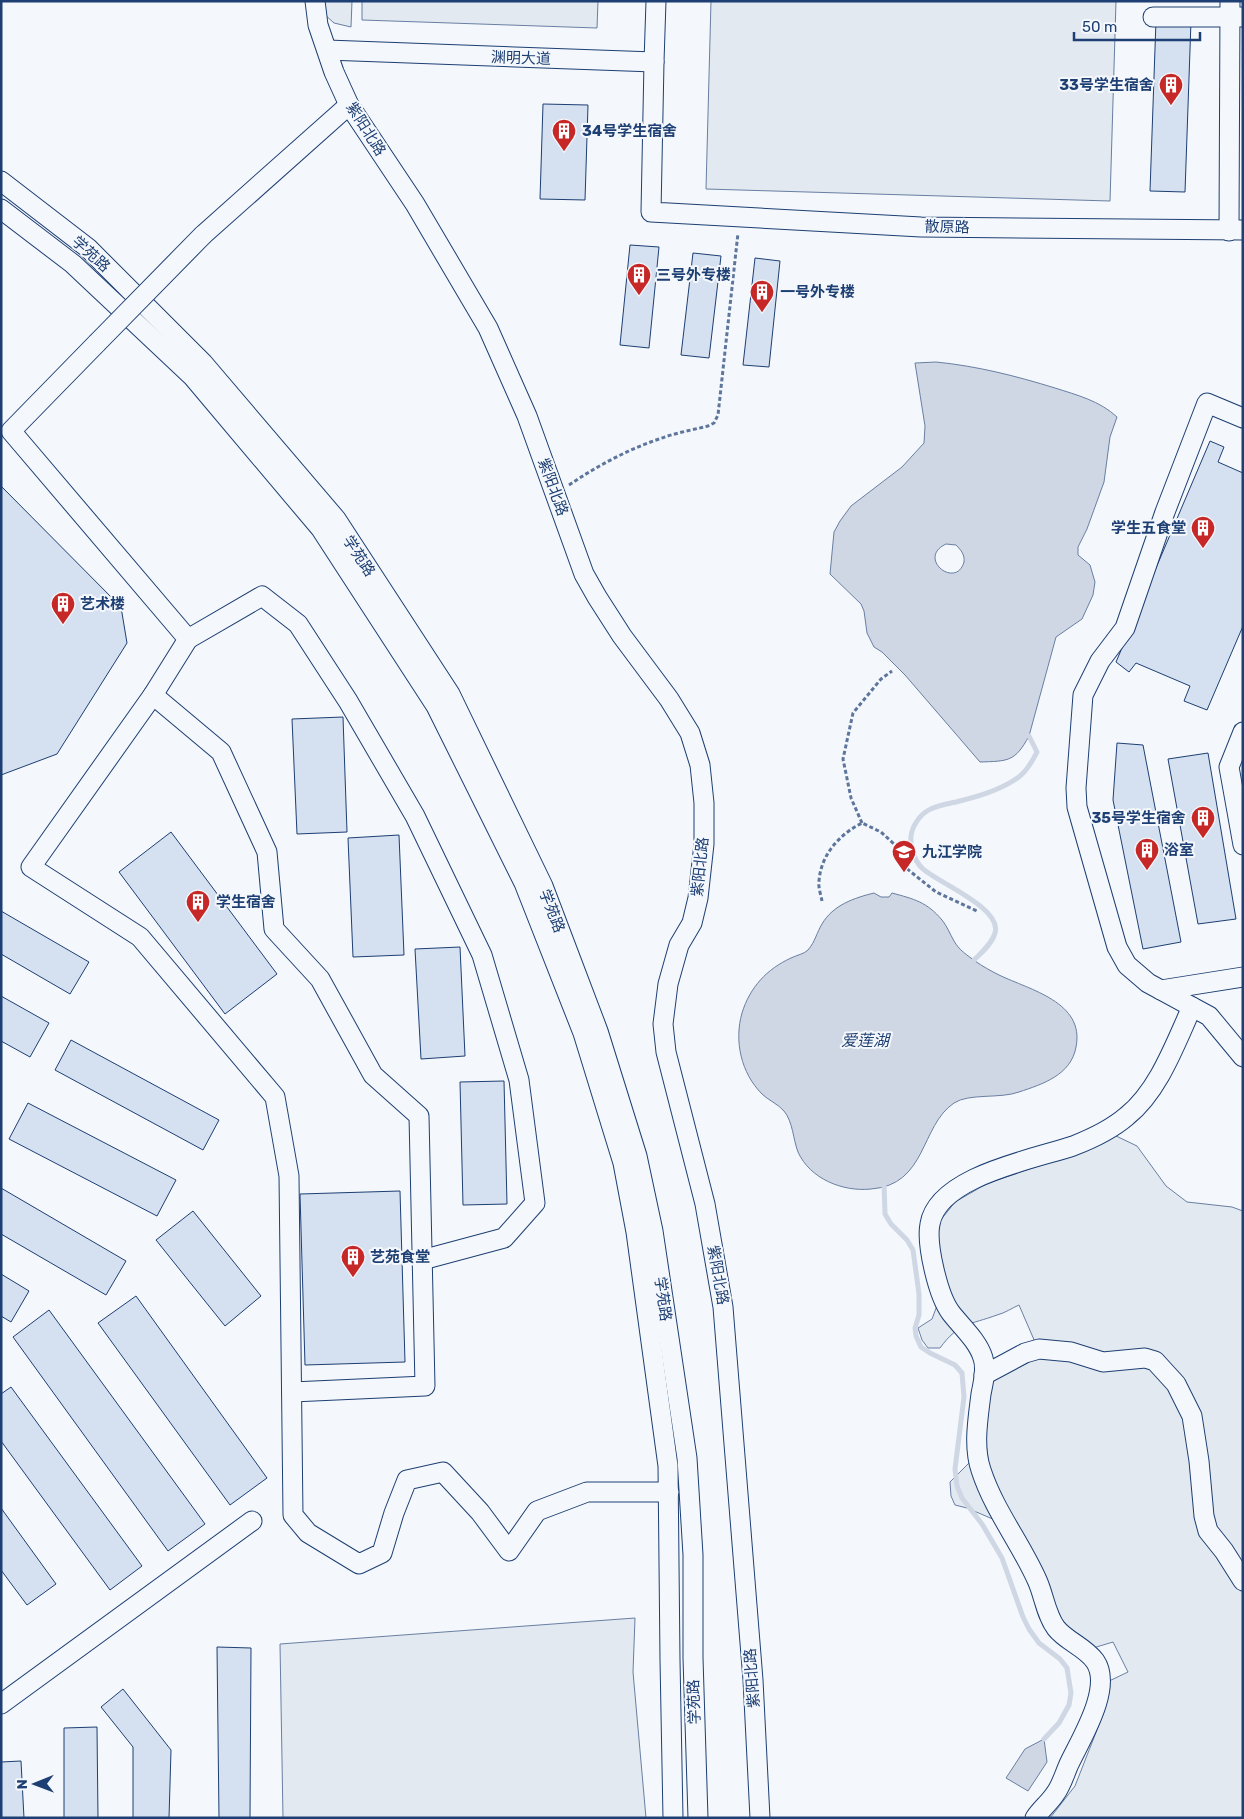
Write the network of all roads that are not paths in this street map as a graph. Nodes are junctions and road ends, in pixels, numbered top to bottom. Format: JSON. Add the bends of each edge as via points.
{"nodes":[{"id":1,"x":315,"y":1,"type":"edge"},
{"id":2,"x":656,"y":1,"type":"edge"},
{"id":3,"x":1234,"y":12,"type":"edge"},
{"id":4,"x":1153,"y":17,"type":"dead end"},
{"id":5,"x":327,"y":50,"type":"junction"},
{"id":6,"x":654,"y":62,"type":"junction"},
{"id":7,"x":349,"y":105,"type":"junction"},
{"id":8,"x":1,"y":181,"type":"edge"},
{"id":9,"x":1,"y":208,"type":"edge"},
{"id":10,"x":1236,"y":230,"type":"edge"},
{"id":11,"x":1243,"y":418,"type":"edge"},
{"id":12,"x":188,"y":639,"type":"junction"},
{"id":13,"x":153,"y":695,"type":"junction"},
{"id":14,"x":1243,"y":732,"type":"edge"},
{"id":15,"x":1243,"y":845,"type":"edge"},
{"id":16,"x":1243,"y":977,"type":"edge"},
{"id":17,"x":1161,"y":990,"type":"junction"},
{"id":18,"x":1192,"y":1007,"type":"junction"},
{"id":19,"x":1243,"y":1057,"type":"edge"},
{"id":20,"x":422,"y":1260,"type":"junction"},
{"id":21,"x":984,"y":1375,"type":"junction"},
{"id":22,"x":292,"y":1392,"type":"junction"},
{"id":23,"x":669,"y":1492,"type":"junction"},
{"id":24,"x":252,"y":1521,"type":"dead end"},
{"id":25,"x":1243,"y":1580,"type":"edge"},
{"id":26,"x":1,"y":1704,"type":"edge"},
{"id":27,"x":673,"y":1818,"type":"edge"},
{"id":28,"x":698,"y":1818,"type":"edge"},
{"id":29,"x":760,"y":1818,"type":"edge"},
{"id":30,"x":1035,"y":1818,"type":"edge"}],
"edges":[{"from":1,"to":5,"type":"street","name":"紫阳北路","via":[[318,25]]},
{"from":2,"to":6,"type":"street"},
{"from":3,"to":4,"type":"street"},
{"from":3,"to":10,"type":"street"},
{"from":5,"to":6,"type":"street","name":"渊明大道"},
{"from":5,"to":7,"type":"street","name":"紫阳北路"},
{"from":6,"to":10,"type":"street","name":"散原路","via":[[651,212],[921,227]]},
{"from":7,"to":12,"type":"street","bridge":true,"via":[[203,235],[11,431]]},
{"from":7,"to":29,"type":"street","name":"紫阳北路","via":[[415,204],[488,328],[527,416],[584,574],[596,597],[690,733],[700,765],[704,828],[698,898],[668,984],[663,1024],[666,1052],[706,1204],[724,1307],[753,1680]]},
{"from":8,"to":28,"type":"street","name":"学苑路","via":[[88,248],[203,363],[336,520],[450,694],[543,886],[598,1031],[637,1156],[653,1232],[687,1458],[693,1555]]},
{"from":9,"to":23,"type":"street","name":"学苑路","via":[[73,264],[192,376],[320,529],[436,706],[524,883],[583,1033],[620,1154],[636,1232]]},
{"from":11,"to":17,"type":"street","via":[[1207,403],[1125,628],[1100,660],[1083,696],[1077,807],[1117,946],[1127,965]]},
{"from":12,"to":13,"type":"street"},
{"from":12,"to":20,"type":"street","via":[[262,596],[298,624],[348,701],[415,816],[482,955],[519,1080],[535,1203],[504,1238]]},
{"from":13,"to":20,"type":"street","via":[[221,752],[267,852],[274,929],[320,979],[373,1075],[419,1116]]},
{"from":13,"to":22,"type":"street","via":[[31,867],[140,937],[275,1097],[289,1176]]},
{"from":14,"to":15,"type":"street","via":[[1228,767]]},
{"from":16,"to":17,"type":"street"},
{"from":17,"to":18,"type":"street"},
{"from":18,"to":19,"type":"street","via":[[1208,1016]]},
{"from":18,"to":21,"type":"street","via":[[1158,1077],[1142,1100],[1114,1126],[1076,1145],[990,1171],[963,1185],[934,1211],[930,1238],[937,1280],[949,1310],[983,1358]]},
{"from":20,"to":22,"type":"street","via":[[425,1386]]},
{"from":21,"to":25,"type":"street","via":[[1039,1349],[1071,1352],[1103,1362],[1155,1360],[1176,1384],[1192,1416],[1208,1531]]},
{"from":21,"to":30,"type":"street","via":[[977,1440],[981,1470],[991,1496],[1038,1580],[1055,1628],[1095,1661],[1100,1679],[1094,1711],[1056,1794]]},
{"from":22,"to":23,"type":"street","via":[[293,1515],[308,1533],[359,1564],[382,1553],[408,1480],[443,1472],[480,1512],[509,1551],[537,1510],[587,1492]]},
{"from":23,"to":27,"type":"street","name":"学苑路"},
{"from":24,"to":26,"type":"street"}]}
